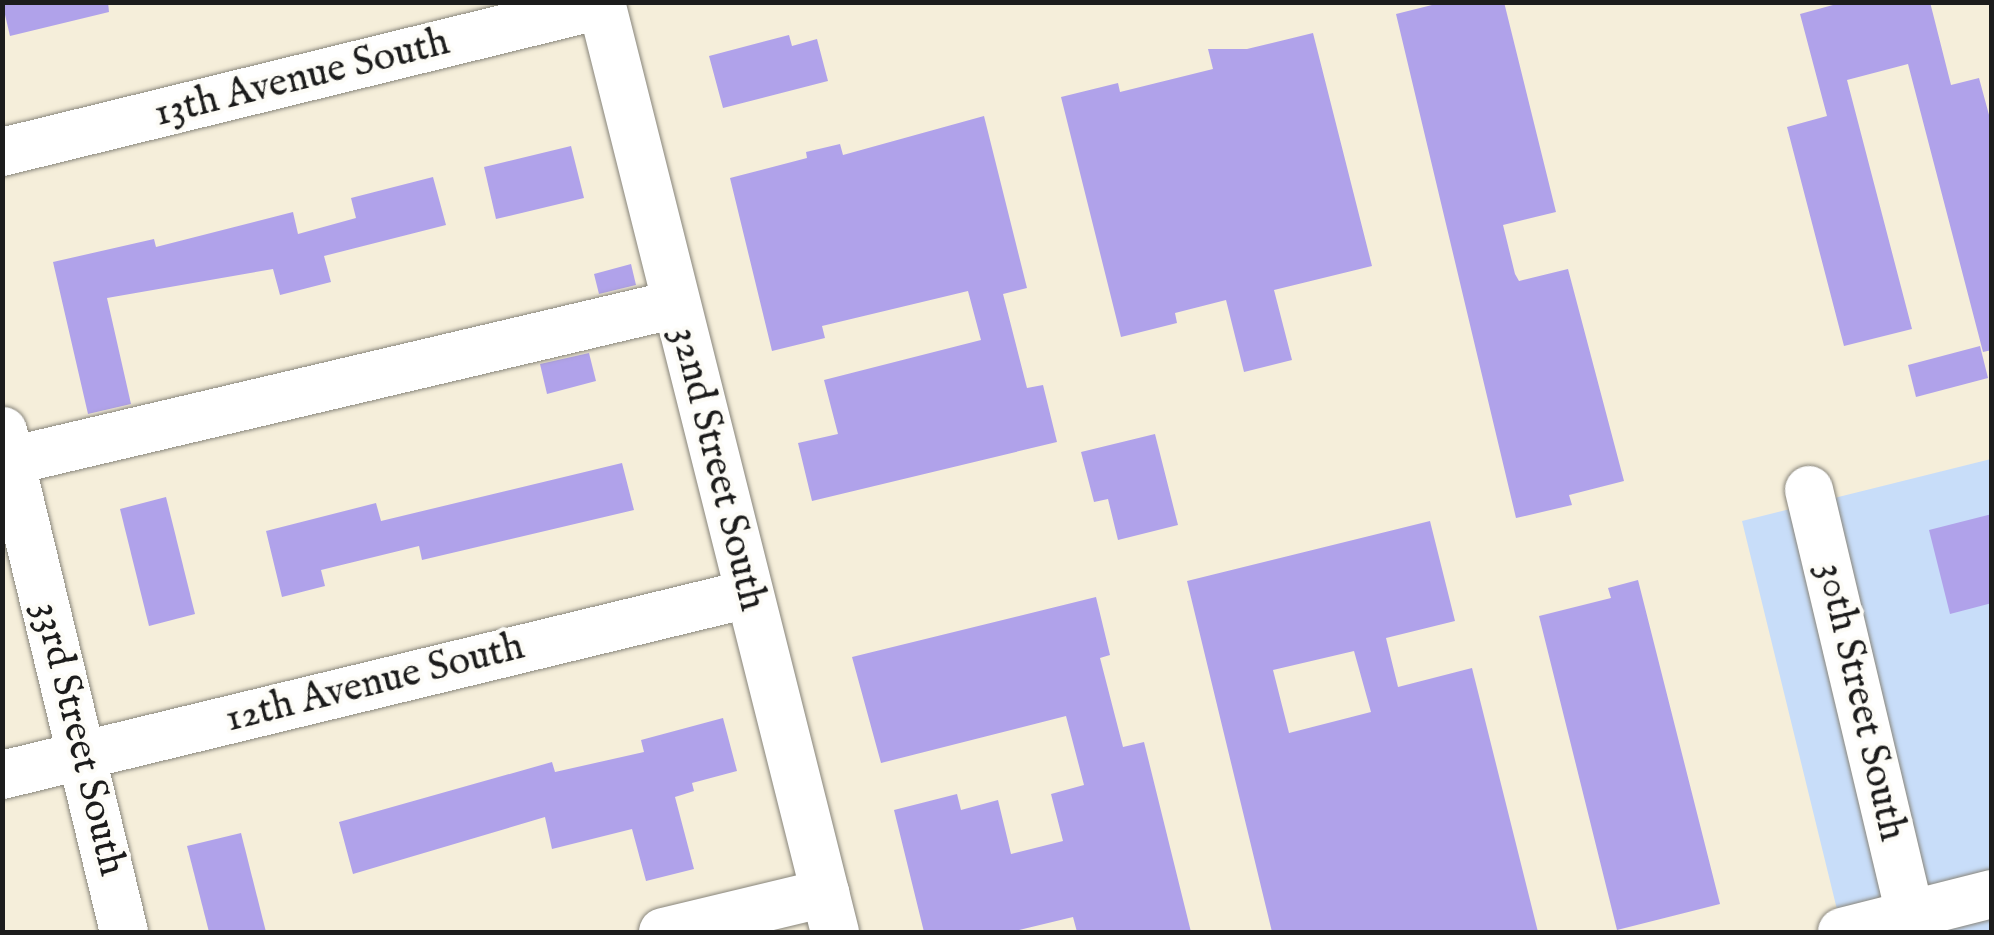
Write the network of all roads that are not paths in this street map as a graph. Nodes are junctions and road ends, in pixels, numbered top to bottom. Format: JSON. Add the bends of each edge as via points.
{"nodes":[{"id":1,"x":601,"y":4,"type":"edge"},
{"id":2,"x":2,"y":152,"type":"edge"},
{"id":3,"x":676,"y":304,"type":"junction"},
{"id":4,"x":5,"y":451,"type":"edge"},
{"id":5,"x":1810,"y":490,"type":"dead end"},
{"id":6,"x":748,"y":594,"type":"junction"},
{"id":7,"x":83,"y":755,"type":"junction"},
{"id":8,"x":2,"y":775,"type":"edge"},
{"id":9,"x":1992,"y":894,"type":"edge"},
{"id":10,"x":830,"y":913,"type":"edge"},
{"id":11,"x":1910,"y":914,"type":"junction"},
{"id":12,"x":124,"y":932,"type":"edge"},
{"id":13,"x":664,"y":932,"type":"edge"},
{"id":14,"x":1842,"y":932,"type":"edge"}],
"edges":[{"from":1,"to":2,"type":"street","name":"13th Avenue South"},
{"from":1,"to":3,"type":"street","name":"32nd Street South"},
{"from":3,"to":4,"type":"street"},
{"from":3,"to":6,"type":"street","name":"32nd Street South"},
{"from":4,"to":7,"type":"street","name":"33rd Street South"},
{"from":5,"to":11,"type":"street","name":"30th Street South"},
{"from":6,"to":7,"type":"street","name":"12th Avenue South"},
{"from":6,"to":10,"type":"street","name":"32nd Street South"},
{"from":7,"to":8,"type":"street","name":"12th Avenue South"},
{"from":7,"to":12,"type":"street","name":"33rd Street South"},
{"from":9,"to":11,"type":"street"},
{"from":10,"to":13,"type":"street"},
{"from":11,"to":14,"type":"street"}]}
